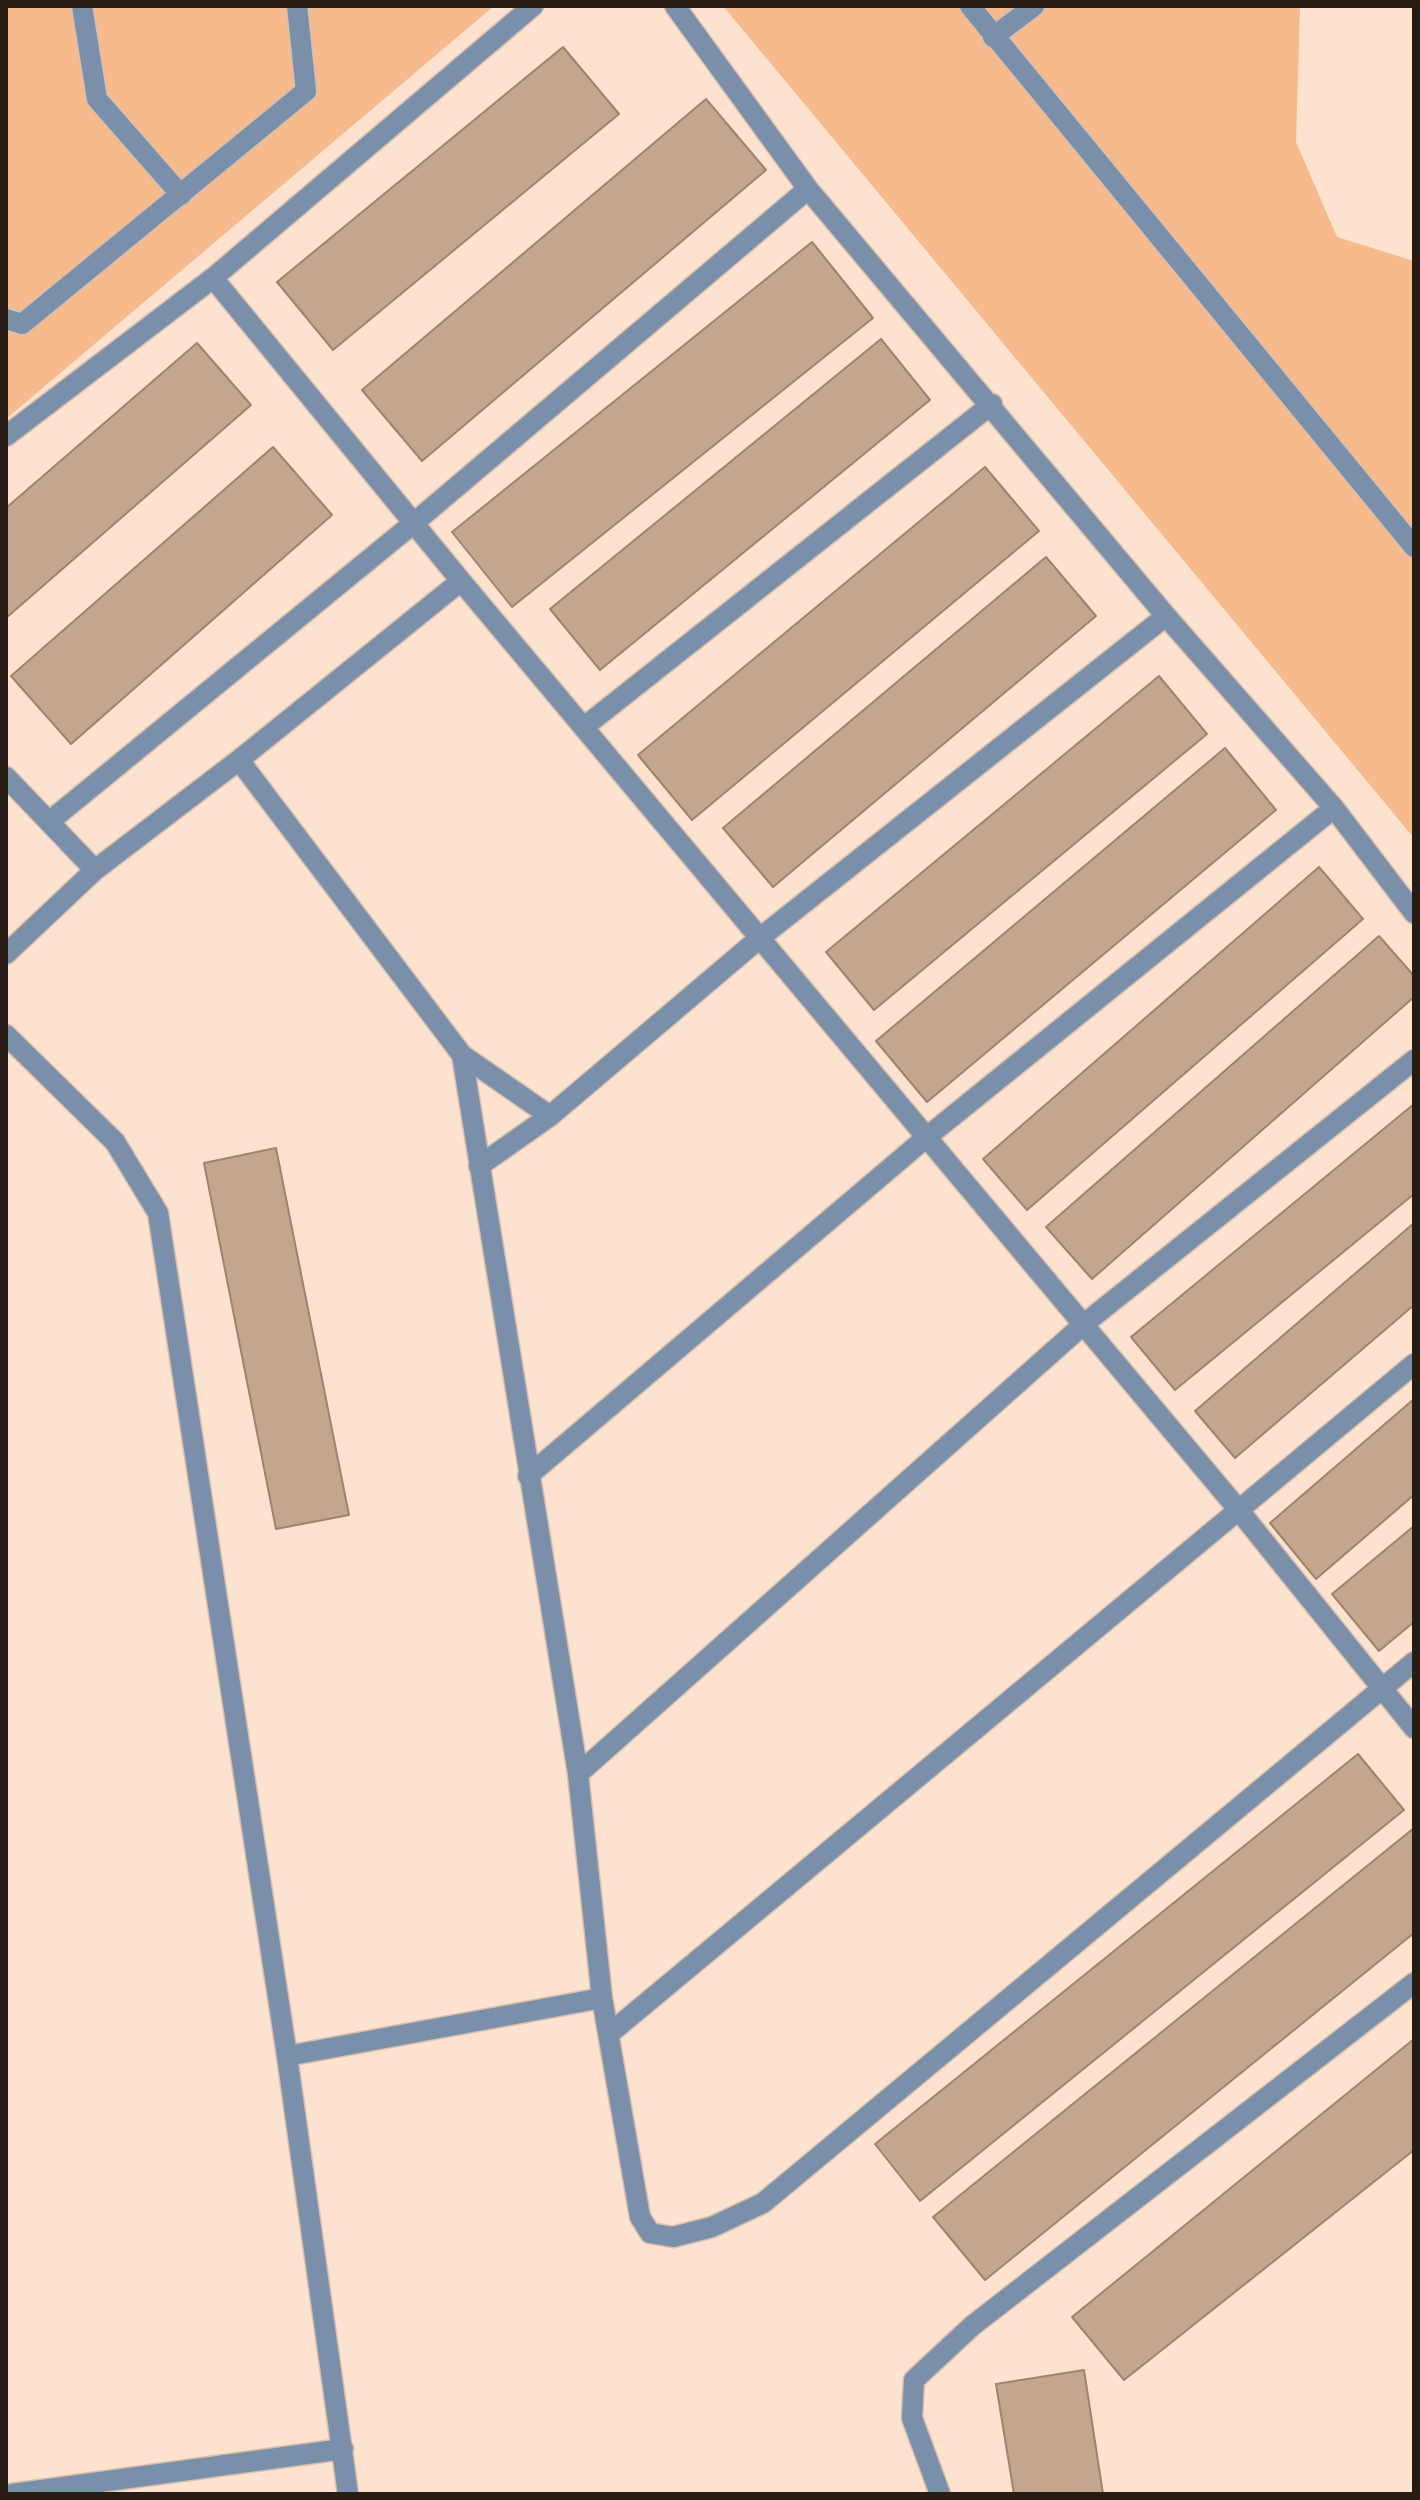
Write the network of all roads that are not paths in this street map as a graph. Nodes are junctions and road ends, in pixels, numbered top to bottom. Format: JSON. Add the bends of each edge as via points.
{"nodes":[{"id":1,"x":82,"y":6,"type":"edge"},
{"id":2,"x":297,"y":6,"type":"edge"},
{"id":3,"x":533,"y":6,"type":"edge"},
{"id":4,"x":675,"y":6,"type":"edge"},
{"id":5,"x":970,"y":6,"type":"edge"},
{"id":6,"x":1034,"y":6,"type":"edge"},
{"id":7,"x":993,"y":37,"type":"junction"},
{"id":8,"x":808,"y":189,"type":"junction"},
{"id":9,"x":181,"y":195,"type":"junction"},
{"id":10,"x":213,"y":278,"type":"junction"},
{"id":11,"x":6,"y":319,"type":"edge"},
{"id":12,"x":992,"y":404,"type":"junction"},
{"id":13,"x":6,"y":436,"type":"edge"},
{"id":14,"x":415,"y":522,"type":"junction"},
{"id":15,"x":1414,"y":547,"type":"edge"},
{"id":16,"x":461,"y":581,"type":"junction"},
{"id":17,"x":1166,"y":616,"type":"junction"},
{"id":18,"x":584,"y":727,"type":"junction"},
{"id":19,"x":239,"y":760,"type":"junction"},
{"id":20,"x":6,"y":777,"type":"edge"},
{"id":21,"x":1334,"y":808,"type":"junction"},
{"id":22,"x":50,"y":821,"type":"junction"},
{"id":23,"x":95,"y":870,"type":"junction"},
{"id":24,"x":1414,"y":913,"type":"edge"},
{"id":25,"x":761,"y":937,"type":"junction"},
{"id":26,"x":6,"y":954,"type":"edge"},
{"id":27,"x":6,"y":1035,"type":"edge"},
{"id":28,"x":462,"y":1055,"type":"junction"},
{"id":29,"x":1414,"y":1060,"type":"edge"},
{"id":30,"x":550,"y":1116,"type":"junction"},
{"id":31,"x":928,"y":1136,"type":"junction"},
{"id":32,"x":479,"y":1166,"type":"junction"},
{"id":33,"x":1084,"y":1324,"type":"junction"},
{"id":34,"x":1414,"y":1364,"type":"edge"},
{"id":35,"x":528,"y":1476,"type":"junction"},
{"id":36,"x":1237,"y":1508,"type":"junction"},
{"id":37,"x":1414,"y":1662,"type":"edge"},
{"id":38,"x":1382,"y":1687,"type":"junction"},
{"id":39,"x":1414,"y":1728,"type":"edge"},
{"id":40,"x":578,"y":1774,"type":"junction"},
{"id":41,"x":1414,"y":1983,"type":"edge"},
{"id":42,"x":602,"y":1998,"type":"junction"},
{"id":43,"x":609,"y":2034,"type":"junction"},
{"id":44,"x":287,"y":2056,"type":"junction"},
{"id":45,"x":343,"y":2449,"type":"junction"},
{"id":46,"x":6,"y":2481,"type":"edge"},
{"id":47,"x":11,"y":2494,"type":"edge"},
{"id":48,"x":348,"y":2494,"type":"edge"},
{"id":49,"x":940,"y":2494,"type":"edge"}],
"edges":[{"from":1,"to":9,"type":"street","via":[[97,99]]},
{"from":2,"to":9,"type":"street","via":[[306,91]]},
{"from":3,"to":10,"type":"street"},
{"from":4,"to":8,"type":"street"},
{"from":5,"to":7,"type":"street"},
{"from":6,"to":7,"type":"street"},
{"from":7,"to":15,"type":"street"},
{"from":8,"to":12,"type":"street"},
{"from":8,"to":14,"type":"street"},
{"from":9,"to":11,"type":"street","via":[[22,324]]},
{"from":10,"to":13,"type":"street"},
{"from":10,"to":14,"type":"street"},
{"from":12,"to":17,"type":"street"},
{"from":12,"to":18,"type":"street"},
{"from":14,"to":16,"type":"street"},
{"from":14,"to":22,"type":"street"},
{"from":16,"to":18,"type":"street"},
{"from":16,"to":19,"type":"street"},
{"from":17,"to":21,"type":"street"},
{"from":17,"to":25,"type":"street"},
{"from":18,"to":25,"type":"street"},
{"from":19,"to":23,"type":"street"},
{"from":19,"to":28,"type":"street"},
{"from":20,"to":22,"type":"street"},
{"from":21,"to":24,"type":"street"},
{"from":21,"to":31,"type":"street"},
{"from":22,"to":23,"type":"street"},
{"from":23,"to":26,"type":"street"},
{"from":25,"to":30,"type":"street"},
{"from":25,"to":31,"type":"street"},
{"from":27,"to":44,"type":"street","via":[[115,1142],[158,1213]]},
{"from":28,"to":30,"type":"street"},
{"from":28,"to":32,"type":"street"},
{"from":29,"to":33,"type":"street"},
{"from":30,"to":32,"type":"street"},
{"from":31,"to":33,"type":"street"},
{"from":31,"to":35,"type":"street"},
{"from":32,"to":35,"type":"street"},
{"from":33,"to":36,"type":"street"},
{"from":33,"to":40,"type":"street"},
{"from":34,"to":36,"type":"street"},
{"from":35,"to":40,"type":"street"},
{"from":36,"to":38,"type":"street"},
{"from":36,"to":43,"type":"street"},
{"from":37,"to":38,"type":"street"},
{"from":38,"to":39,"type":"street"},
{"from":38,"to":43,"type":"street","via":[[763,2203],[712,2227],[673,2237],[650,2233],[640,2217]]},
{"from":40,"to":42,"type":"street"},
{"from":41,"to":49,"type":"street","via":[[972,2326],[914,2380],[912,2418]]},
{"from":42,"to":43,"type":"street"},
{"from":42,"to":44,"type":"street"},
{"from":44,"to":45,"type":"street"},
{"from":45,"to":47,"type":"street"},
{"from":45,"to":48,"type":"street"},
{"from":46,"to":47,"type":"street"}]}
